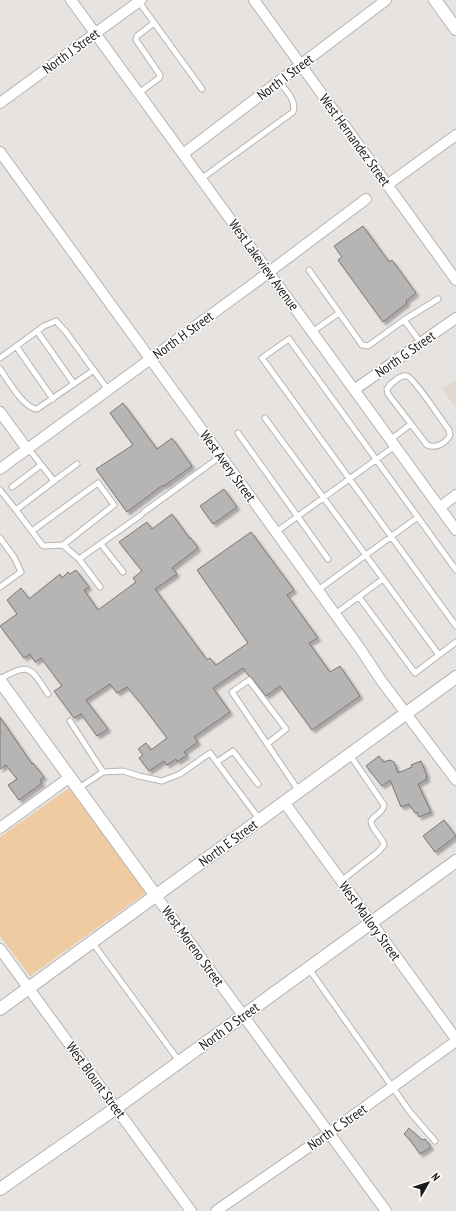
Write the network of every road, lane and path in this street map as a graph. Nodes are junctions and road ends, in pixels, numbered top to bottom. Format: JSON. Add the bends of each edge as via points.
{"nodes":[{"id":1,"x":71,"y":0,"type":"edge"},
{"id":2,"x":254,"y":0,"type":"edge"},
{"id":3,"x":386,"y":0,"type":"edge"},
{"id":4,"x":435,"y":0,"type":"edge"},
{"id":5,"x":140,"y":1,"type":"edge"},
{"id":6,"x":154,"y":23,"type":"junction"},
{"id":7,"x":456,"y":29,"type":"edge"},
{"id":8,"x":95,"y":33,"type":"junction"},
{"id":9,"x":301,"y":65,"type":"junction"},
{"id":10,"x":279,"y":82,"type":"junction"},
{"id":11,"x":202,"y":89,"type":"dead end"},
{"id":12,"x":139,"y":93,"type":"junction"},
{"id":13,"x":0,"y":103,"type":"edge"},
{"id":14,"x":456,"y":135,"type":"edge"},
{"id":15,"x":0,"y":152,"type":"edge"},
{"id":16,"x":183,"y":154,"type":"junction"},
{"id":17,"x":201,"y":179,"type":"junction"},
{"id":18,"x":387,"y":185,"type":"junction"},
{"id":19,"x":366,"y":199,"type":"dead end"},
{"id":20,"x":309,"y":270,"type":"dead end"},
{"id":21,"x":268,"y":272,"type":"junction"},
{"id":22,"x":456,"y":280,"type":"edge"},
{"id":23,"x":438,"y":299,"type":"dead end"},
{"id":24,"x":339,"y":313,"type":"junction"},
{"id":25,"x":456,"y":318,"type":"edge"},
{"id":26,"x":404,"y":320,"type":"junction"},
{"id":27,"x":37,"y":331,"type":"junction"},
{"id":28,"x":312,"y":332,"type":"junction"},
{"id":29,"x":420,"y":343,"type":"junction"},
{"id":30,"x":16,"y":346,"type":"junction"},
{"id":31,"x":0,"y":358,"type":"edge"},
{"id":32,"x":150,"y":359,"type":"junction"},
{"id":33,"x":0,"y":369,"type":"edge"},
{"id":34,"x":94,"y":370,"type":"junction"},
{"id":35,"x":74,"y":384,"type":"junction"},
{"id":36,"x":108,"y":390,"type":"junction"},
{"id":37,"x":354,"y":390,"type":"junction"},
{"id":38,"x":53,"y":399,"type":"junction"},
{"id":39,"x":0,"y":412,"type":"edge"},
{"id":40,"x":266,"y":418,"type":"dead end"},
{"id":41,"x":411,"y":424,"type":"junction"},
{"id":42,"x":238,"y":433,"type":"dead end"},
{"id":43,"x":392,"y":443,"type":"junction"},
{"id":44,"x":27,"y":449,"type":"junction"},
{"id":45,"x":221,"y":456,"type":"junction"},
{"id":46,"x":376,"y":459,"type":"junction"},
{"id":47,"x":77,"y":464,"type":"dead end"},
{"id":48,"x":42,"y":465,"type":"junction"},
{"id":49,"x":0,"y":469,"type":"edge"},
{"id":50,"x":349,"y":479,"type":"junction"},
{"id":51,"x":54,"y":481,"type":"junction"},
{"id":52,"x":12,"y":486,"type":"dead end"},
{"id":53,"x":0,"y":490,"type":"edge"},
{"id":54,"x":456,"y":496,"type":"edge"},
{"id":55,"x":324,"y":498,"type":"junction"},
{"id":56,"x":440,"y":507,"type":"junction"},
{"id":57,"x":16,"y":510,"type":"junction"},
{"id":58,"x":298,"y":516,"type":"junction"},
{"id":59,"x":418,"y":517,"type":"junction"},
{"id":60,"x":456,"y":530,"type":"edge"},
{"id":61,"x":32,"y":531,"type":"junction"},
{"id":62,"x":276,"y":532,"type":"junction"},
{"id":63,"x":391,"y":537,"type":"junction"},
{"id":64,"x":0,"y":538,"type":"edge"},
{"id":65,"x":101,"y":544,"type":"junction"},
{"id":66,"x":63,"y":545,"type":"junction"},
{"id":67,"x":366,"y":555,"type":"junction"},
{"id":68,"x":328,"y":559,"type":"dead end"},
{"id":69,"x":79,"y":560,"type":"junction"},
{"id":70,"x":456,"y":570,"type":"edge"},
{"id":71,"x":123,"y":572,"type":"dead end"},
{"id":72,"x":383,"y":579,"type":"junction"},
{"id":73,"x":1,"y":585,"type":"edge"},
{"id":74,"x":100,"y":587,"type":"dead end"},
{"id":75,"x":318,"y":590,"type":"junction"},
{"id":76,"x":359,"y":596,"type":"junction"},
{"id":77,"x":335,"y":614,"type":"junction"},
{"id":78,"x":456,"y":626,"type":"edge"},
{"id":79,"x":456,"y":642,"type":"edge"},
{"id":80,"x":438,"y":655,"type":"junction"},
{"id":81,"x":456,"y":677,"type":"edge"},
{"id":82,"x":0,"y":680,"type":"edge"},
{"id":83,"x":48,"y":694,"type":"dead end"},
{"id":84,"x":406,"y":713,"type":"junction"},
{"id":85,"x":70,"y":721,"type":"dead end"},
{"id":86,"x":267,"y":744,"type":"junction"},
{"id":87,"x":349,"y":754,"type":"junction"},
{"id":88,"x":217,"y":762,"type":"junction"},
{"id":89,"x":103,"y":772,"type":"junction"},
{"id":90,"x":70,"y":777,"type":"junction"},
{"id":91,"x":456,"y":780,"type":"edge"},
{"id":92,"x":258,"y":784,"type":"dead end"},
{"id":93,"x":78,"y":788,"type":"junction"},
{"id":94,"x":299,"y":791,"type":"junction"},
{"id":95,"x":284,"y":802,"type":"junction"},
{"id":96,"x":260,"y":820,"type":"junction"},
{"id":97,"x":0,"y":828,"type":"edge"},
{"id":98,"x":456,"y":861,"type":"edge"},
{"id":99,"x":341,"y":880,"type":"junction"},
{"id":100,"x":156,"y":896,"type":"junction"},
{"id":101,"x":371,"y":922,"type":"junction"},
{"id":102,"x":92,"y":942,"type":"junction"},
{"id":103,"x":0,"y":949,"type":"edge"},
{"id":104,"x":308,"y":968,"type":"junction"},
{"id":105,"x":29,"y":988,"type":"junction"},
{"id":106,"x":0,"y":1009,"type":"edge"},
{"id":107,"x":244,"y":1015,"type":"junction"},
{"id":108,"x":456,"y":1040,"type":"edge"},
{"id":109,"x":179,"y":1062,"type":"junction"},
{"id":110,"x":392,"y":1087,"type":"junction"},
{"id":111,"x":116,"y":1108,"type":"junction"},
{"id":112,"x":329,"y":1133,"type":"junction"},
{"id":113,"x":434,"y":1141,"type":"dead end"},
{"id":114,"x":0,"y":1189,"type":"edge"},
{"id":115,"x":191,"y":1211,"type":"edge"},
{"id":116,"x":216,"y":1211,"type":"edge"},
{"id":117,"x":386,"y":1211,"type":"edge"}],
"edges":[{"from":1,"to":8,"type":"street","name":"West Lakeview Avenue"},
{"from":2,"to":9,"type":"street","name":"West Hernandez Street"},
{"from":3,"to":9,"type":"street","name":"North I Street"},
{"from":4,"to":7,"type":"street"},
{"from":5,"to":6,"type":"lane"},
{"from":5,"to":8,"type":"street","name":"North J Street"},
{"from":6,"to":11,"type":"lane"},
{"from":6,"to":12,"type":"lane","via":[[137,36],[136,40],[160,75]]},
{"from":8,"to":12,"type":"street","name":"West Lakeview Avenue"},
{"from":8,"to":13,"type":"street","name":"North J Street"},
{"from":9,"to":10,"type":"street","name":"North I Street"},
{"from":9,"to":18,"type":"street","name":"West Hernandez Street"},
{"from":10,"to":16,"type":"street","name":"North I Street"},
{"from":10,"to":17,"type":"lane","via":[[294,103],[293,112]]},
{"from":12,"to":16,"type":"street","name":"West Lakeview Avenue"},
{"from":14,"to":18,"type":"street"},
{"from":15,"to":32,"type":"street","name":"West Avery Street"},
{"from":16,"to":17,"type":"street","name":"West Lakeview Avenue"},
{"from":17,"to":21,"type":"street","name":"West Lakeview Avenue"},
{"from":18,"to":22,"type":"street","name":"West Hernandez Street"},
{"from":19,"to":21,"type":"street","name":"North H Street"},
{"from":20,"to":24,"type":"lane"},
{"from":21,"to":28,"type":"street","name":"West Lakeview Avenue"},
{"from":21,"to":32,"type":"street","name":"North H Street"},
{"from":23,"to":26,"type":"lane"},
{"from":24,"to":26,"type":"lane","via":[[362,345],[368,346]]},
{"from":24,"to":28,"type":"lane"},
{"from":25,"to":29,"type":"street","name":"North G Street"},
{"from":26,"to":29,"type":"lane"},
{"from":27,"to":30,"type":"lane"},
{"from":27,"to":34,"type":"lane","via":[[56,321]]},
{"from":27,"to":35,"type":"lane"},
{"from":28,"to":37,"type":"street","name":"West Lakeview Avenue"},
{"from":29,"to":37,"type":"street","name":"North G Street"},
{"from":30,"to":31,"type":"lane"},
{"from":30,"to":38,"type":"lane"},
{"from":32,"to":36,"type":"street","name":"North H Street"},
{"from":32,"to":45,"type":"street","name":"West Avery Street"},
{"from":33,"to":38,"type":"lane","via":[[21,398],[33,409]]},
{"from":34,"to":35,"type":"lane"},
{"from":34,"to":36,"type":"lane"},
{"from":35,"to":38,"type":"lane"},
{"from":36,"to":44,"type":"street","name":"North H Street"},
{"from":37,"to":43,"type":"street","name":"West Lakeview Avenue"},
{"from":39,"to":44,"type":"street"},
{"from":40,"to":55,"type":"lane"},
{"from":41,"to":41,"type":"lane","via":[[430,447],[439,446],[450,435],[417,386],[405,376],[387,389],[388,394]]},
{"from":41,"to":43,"type":"lane"},
{"from":42,"to":58,"type":"lane"},
{"from":43,"to":46,"type":"lane"},
{"from":43,"to":56,"type":"street","name":"West Lakeview Avenue"},
{"from":44,"to":48,"type":"lane"},
{"from":44,"to":49,"type":"street","name":"North H Street"},
{"from":45,"to":62,"type":"street","name":"West Avery Street"},
{"from":45,"to":65,"type":"lane"},
{"from":46,"to":50,"type":"lane"},
{"from":46,"to":50,"type":"lane","via":[[289,339],[262,358]]},
{"from":46,"to":59,"type":"lane"},
{"from":47,"to":51,"type":"lane"},
{"from":48,"to":51,"type":"lane"},
{"from":48,"to":52,"type":"lane"},
{"from":50,"to":55,"type":"lane"},
{"from":50,"to":63,"type":"lane"},
{"from":51,"to":57,"type":"lane"},
{"from":53,"to":57,"type":"lane"},
{"from":54,"to":56,"type":"street"},
{"from":55,"to":58,"type":"lane"},
{"from":55,"to":67,"type":"lane"},
{"from":56,"to":60,"type":"street","name":"West Lakeview Avenue"},
{"from":57,"to":61,"type":"lane"},
{"from":58,"to":62,"type":"lane"},
{"from":58,"to":68,"type":"lane"},
{"from":59,"to":63,"type":"lane"},
{"from":59,"to":70,"type":"lane"},
{"from":61,"to":66,"type":"lane","via":[[43,546]]},
{"from":61,"to":66,"type":"lane","via":[[98,483],[114,505]]},
{"from":62,"to":75,"type":"street","name":"West Avery Street"},
{"from":63,"to":67,"type":"lane"},
{"from":63,"to":78,"type":"lane"},
{"from":64,"to":73,"type":"lane","via":[[21,572]]},
{"from":65,"to":69,"type":"lane"},
{"from":65,"to":71,"type":"lane"},
{"from":66,"to":69,"type":"lane"},
{"from":67,"to":72,"type":"lane"},
{"from":67,"to":75,"type":"lane"},
{"from":69,"to":74,"type":"lane"},
{"from":72,"to":76,"type":"lane"},
{"from":72,"to":80,"type":"lane"},
{"from":75,"to":77,"type":"street","name":"West Avery Street"},
{"from":76,"to":77,"type":"lane"},
{"from":76,"to":80,"type":"lane","via":[[415,673]]},
{"from":77,"to":84,"type":"street","name":"West Avery Street"},
{"from":79,"to":80,"type":"lane"},
{"from":81,"to":84,"type":"street","name":"North E Street"},
{"from":82,"to":83,"type":"lane","via":[[25,668],[30,670]]},
{"from":82,"to":90,"type":"street","name":"West Moreno Street"},
{"from":84,"to":87,"type":"street","name":"North E Street"},
{"from":84,"to":91,"type":"street","name":"West Avery Street"},
{"from":85,"to":89,"type":"lane"},
{"from":86,"to":86,"type":"lane","via":[[232,692],[248,680],[286,729]]},
{"from":86,"to":94,"type":"lane"},
{"from":87,"to":94,"type":"street","name":"North E Street"},
{"from":87,"to":99,"type":"lane","via":[[384,805],[382,811],[371,821],[373,829],[384,845]]},
{"from":88,"to":89,"type":"lane","via":[[210,753],[180,774],[162,781],[122,771]]},
{"from":88,"to":92,"type":"lane","via":[[233,751]]},
{"from":88,"to":96,"type":"lane"},
{"from":89,"to":93,"type":"lane"},
{"from":90,"to":93,"type":"street","name":"West Moreno Street"},
{"from":90,"to":97,"type":"street"},
{"from":93,"to":100,"type":"street","name":"West Moreno Street"},
{"from":94,"to":95,"type":"street","name":"North E Street"},
{"from":95,"to":96,"type":"street","name":"North E Street"},
{"from":95,"to":99,"type":"street","name":"West Mallory Street"},
{"from":96,"to":100,"type":"street","name":"North E Street"},
{"from":98,"to":101,"type":"street","name":"North D Street"},
{"from":99,"to":101,"type":"street","name":"West Mallory Street"},
{"from":100,"to":102,"type":"street","name":"North E Street"},
{"from":100,"to":107,"type":"street","name":"West Moreno Street"},
{"from":101,"to":104,"type":"street","name":"North D Street"},
{"from":101,"to":108,"type":"street","name":"West Mallory Street"},
{"from":102,"to":105,"type":"street","name":"North E Street"},
{"from":102,"to":109,"type":"lane"},
{"from":103,"to":105,"type":"street","name":"West Blount Street"},
{"from":104,"to":107,"type":"street","name":"North D Street"},
{"from":104,"to":110,"type":"lane"},
{"from":105,"to":106,"type":"street","name":"North E Street"},
{"from":105,"to":111,"type":"street","name":"West Blount Street"},
{"from":107,"to":109,"type":"street","name":"North D Street"},
{"from":107,"to":112,"type":"street","name":"West Moreno Street"},
{"from":108,"to":110,"type":"street","name":"North C Street"},
{"from":109,"to":111,"type":"street","name":"North D Street"},
{"from":110,"to":112,"type":"street","name":"North C Street"},
{"from":110,"to":113,"type":"lane"},
{"from":111,"to":114,"type":"street","name":"North D Street"},
{"from":111,"to":115,"type":"street","name":"West Blount Street"},
{"from":112,"to":116,"type":"street","name":"North C Street"},
{"from":112,"to":117,"type":"street","name":"West Moreno Street"}]}
